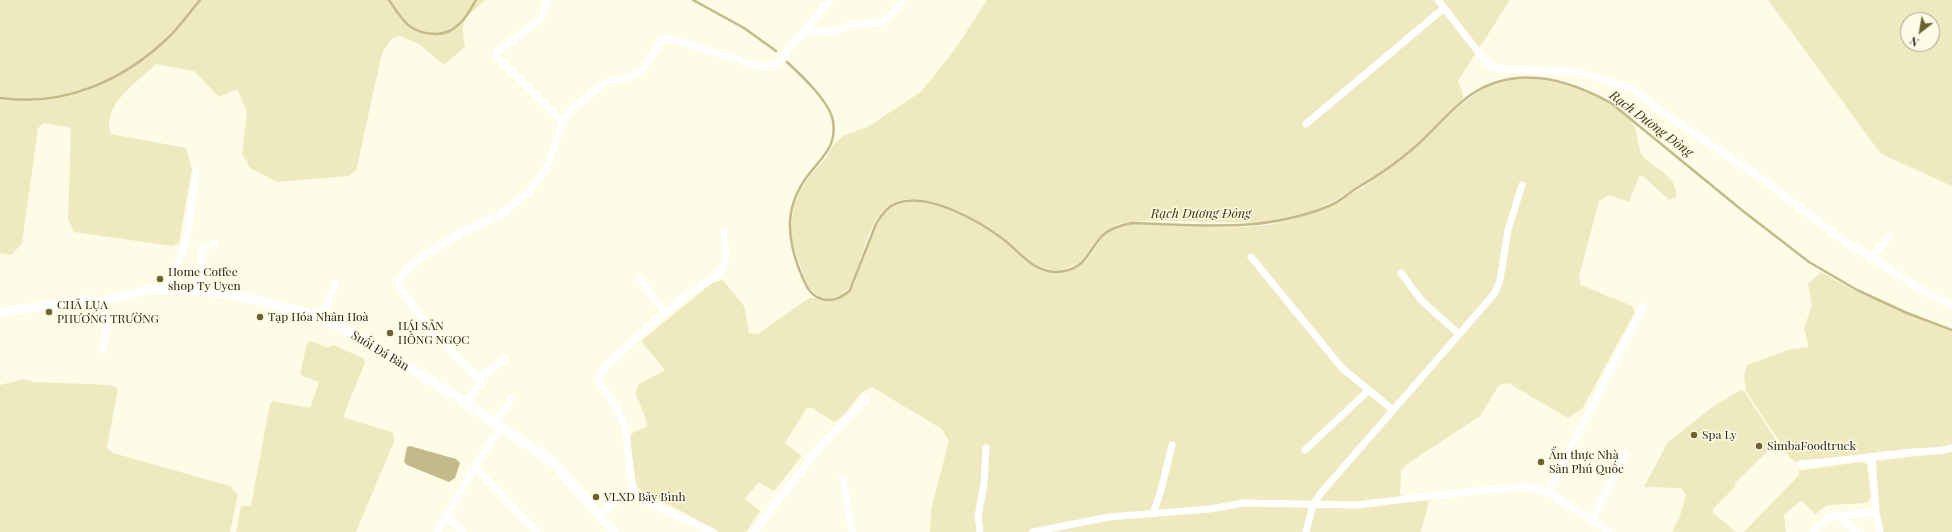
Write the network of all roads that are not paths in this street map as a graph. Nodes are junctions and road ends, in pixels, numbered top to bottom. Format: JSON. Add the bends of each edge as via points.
{"nodes":[{"id":1,"x":548,"y":0,"type":"edge"},
{"id":2,"x":830,"y":0,"type":"edge"},
{"id":3,"x":902,"y":0,"type":"edge"},
{"id":4,"x":1438,"y":0,"type":"edge"},
{"id":5,"x":1444,"y":8,"type":"junction"},
{"id":6,"x":800,"y":36,"type":"junction"},
{"id":7,"x":564,"y":123,"type":"junction"},
{"id":8,"x":1306,"y":124,"type":"dead end"},
{"id":9,"x":196,"y":171,"type":"dead end"},
{"id":10,"x":1522,"y":185,"type":"dead end"},
{"id":11,"x":724,"y":233,"type":"dead end"},
{"id":12,"x":1888,"y":237,"type":"dead end"},
{"id":13,"x":215,"y":244,"type":"dead end"},
{"id":14,"x":1251,"y":257,"type":"dead end"},
{"id":15,"x":1872,"y":259,"type":"junction"},
{"id":16,"x":1401,"y":273,"type":"dead end"},
{"id":17,"x":639,"y":277,"type":"dead end"},
{"id":18,"x":336,"y":283,"type":"dead end"},
{"id":19,"x":166,"y":289,"type":"junction"},
{"id":20,"x":196,"y":290,"type":"junction"},
{"id":21,"x":103,"y":301,"type":"junction"},
{"id":22,"x":1952,"y":305,"type":"edge"},
{"id":23,"x":1643,"y":307,"type":"dead end"},
{"id":24,"x":0,"y":312,"type":"edge"},
{"id":25,"x":665,"y":313,"type":"junction"},
{"id":26,"x":314,"y":316,"type":"junction"},
{"id":27,"x":1459,"y":334,"type":"junction"},
{"id":28,"x":103,"y":350,"type":"dead end"},
{"id":29,"x":505,"y":359,"type":"dead end"},
{"id":30,"x":478,"y":378,"type":"junction"},
{"id":31,"x":1369,"y":390,"type":"junction"},
{"id":32,"x":511,"y":399,"type":"dead end"},
{"id":33,"x":865,"y":400,"type":"dead end"},
{"id":34,"x":464,"y":403,"type":"junction"},
{"id":35,"x":1393,"y":410,"type":"junction"},
{"id":36,"x":498,"y":425,"type":"junction"},
{"id":37,"x":1172,"y":445,"type":"dead end"},
{"id":38,"x":986,"y":448,"type":"dead end"},
{"id":39,"x":1952,"y":448,"type":"edge"},
{"id":40,"x":1305,"y":450,"type":"dead end"},
{"id":41,"x":1625,"y":454,"type":"dead end"},
{"id":42,"x":1872,"y":458,"type":"junction"},
{"id":43,"x":1801,"y":464,"type":"dead end"},
{"id":44,"x":476,"y":467,"type":"junction"},
{"id":45,"x":843,"y":479,"type":"dead end"},
{"id":46,"x":633,"y":490,"type":"junction"},
{"id":47,"x":1548,"y":492,"type":"junction"},
{"id":48,"x":1313,"y":505,"type":"junction"},
{"id":49,"x":1876,"y":512,"type":"junction"},
{"id":50,"x":1153,"y":514,"type":"junction"},
{"id":51,"x":599,"y":515,"type":"junction"},
{"id":52,"x":1838,"y":515,"type":"junction"},
{"id":53,"x":447,"y":517,"type":"junction"},
{"id":54,"x":1592,"y":520,"type":"junction"},
{"id":55,"x":1604,"y":530,"type":"edge"},
{"id":56,"x":1813,"y":531,"type":"dead end"},
{"id":57,"x":437,"y":532,"type":"edge"},
{"id":58,"x":463,"y":532,"type":"edge"},
{"id":59,"x":537,"y":532,"type":"edge"},
{"id":60,"x":614,"y":532,"type":"edge"},
{"id":61,"x":714,"y":532,"type":"edge"},
{"id":62,"x":754,"y":532,"type":"edge"},
{"id":63,"x":852,"y":532,"type":"edge"},
{"id":64,"x":980,"y":532,"type":"edge"},
{"id":65,"x":1033,"y":532,"type":"edge"},
{"id":66,"x":1306,"y":532,"type":"edge"},
{"id":67,"x":1857,"y":532,"type":"edge"},
{"id":68,"x":1880,"y":532,"type":"edge"}],
"edges":[{"from":1,"to":7,"type":"street","via":[[541,18],[496,52],[497,57]]},
{"from":2,"to":6,"type":"street"},
{"from":3,"to":6,"type":"street","via":[[883,22],[807,32]]},
{"from":4,"to":5,"type":"street"},
{"from":5,"to":8,"type":"street"},
{"from":5,"to":15,"type":"street","via":[[1486,62],[1492,66],[1503,69],[1578,72],[1631,88]]},
{"from":6,"to":7,"type":"street","via":[[779,63],[762,67],[669,38],[660,42],[642,70],[627,78],[607,82],[572,108]]},
{"from":7,"to":30,"type":"street","via":[[546,169],[529,192],[498,216],[462,232],[422,256],[398,281],[433,333]]},
{"from":9,"to":19,"type":"street","via":[[185,245]]},
{"from":10,"to":27,"type":"street","via":[[1508,230],[1498,288]]},
{"from":11,"to":25,"type":"street","via":[[723,268]]},
{"from":12,"to":15,"type":"street"},
{"from":13,"to":20,"type":"street","via":[[201,248]]},
{"from":14,"to":31,"type":"street","via":[[1342,368]]},
{"from":15,"to":22,"type":"street","via":[[1927,293]]},
{"from":16,"to":27,"type":"street","via":[[1422,301]]},
{"from":17,"to":25,"type":"street"},
{"from":18,"to":26,"type":"street","via":[[327,305]]},
{"from":19,"to":20,"type":"street","name":"Suối Đá Bàn"},
{"from":19,"to":21,"type":"street","name":"Suối Đá Bàn","via":[[147,290]]},
{"from":20,"to":26,"type":"street","name":"Suối Đá Bàn","via":[[244,297]]},
{"from":21,"to":24,"type":"street","name":"Suối Đá Bàn","via":[[87,300]]},
{"from":21,"to":28,"type":"street","via":[[106,324]]},
{"from":23,"to":47,"type":"street"},
{"from":25,"to":46,"type":"street","via":[[637,336],[598,377],[616,406],[625,427]]},
{"from":26,"to":34,"type":"street","name":"Suối Đá Bàn","via":[[358,336]]},
{"from":27,"to":35,"type":"street"},
{"from":29,"to":30,"type":"street","via":[[495,365],[492,371]]},
{"from":30,"to":34,"type":"street","via":[[481,383]]},
{"from":31,"to":35,"type":"street"},
{"from":31,"to":40,"type":"street"},
{"from":32,"to":36,"type":"street"},
{"from":33,"to":62,"type":"street","via":[[818,449]]},
{"from":34,"to":36,"type":"street","name":"Suối Đá Bàn"},
{"from":35,"to":48,"type":"street"},
{"from":36,"to":44,"type":"street"},
{"from":36,"to":51,"type":"street","name":"Suối Đá Bàn","via":[[553,462]]},
{"from":37,"to":50,"type":"street"},
{"from":38,"to":64,"type":"street","via":[[984,484],[978,516]]},
{"from":39,"to":42,"type":"street"},
{"from":41,"to":54,"type":"street"},
{"from":42,"to":43,"type":"street"},
{"from":42,"to":49,"type":"street"},
{"from":44,"to":53,"type":"street"},
{"from":44,"to":59,"type":"street"},
{"from":45,"to":63,"type":"street"},
{"from":46,"to":51,"type":"street"},
{"from":46,"to":61,"type":"street","via":[[644,501]]},
{"from":47,"to":48,"type":"street","via":[[1528,487],[1508,488],[1356,505]]},
{"from":47,"to":54,"type":"street"},
{"from":48,"to":50,"type":"street","via":[[1244,503]]},
{"from":48,"to":66,"type":"street"},
{"from":49,"to":52,"type":"street"},
{"from":49,"to":68,"type":"street"},
{"from":50,"to":65,"type":"street","via":[[1109,517]]},
{"from":51,"to":60,"type":"street","name":"Suối Đá Bàn"},
{"from":52,"to":56,"type":"street","via":[[1825,520]]},
{"from":52,"to":67,"type":"street"},
{"from":53,"to":57,"type":"street"},
{"from":53,"to":58,"type":"street"},
{"from":54,"to":55,"type":"street"}]}
